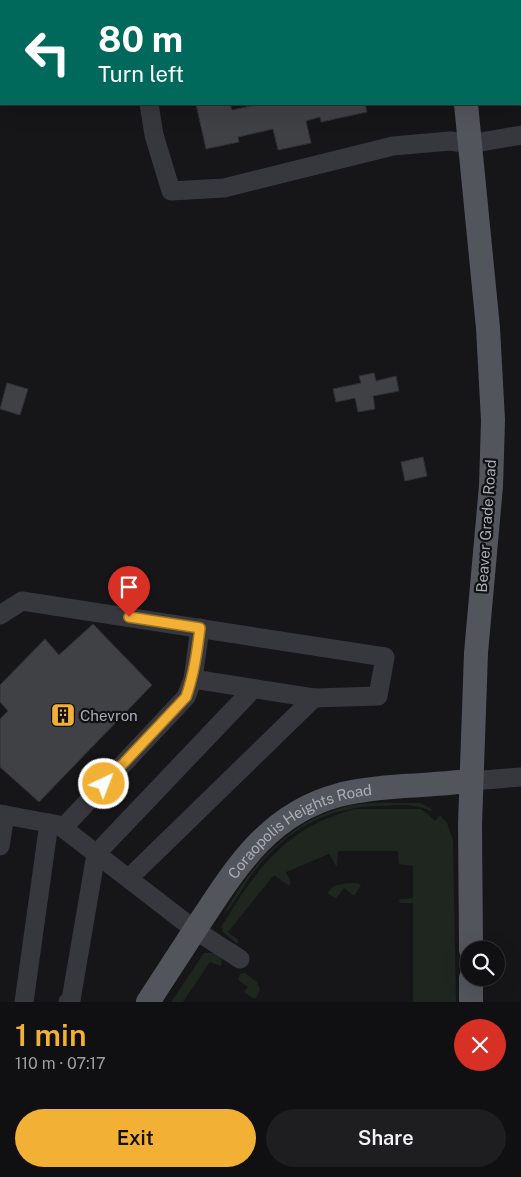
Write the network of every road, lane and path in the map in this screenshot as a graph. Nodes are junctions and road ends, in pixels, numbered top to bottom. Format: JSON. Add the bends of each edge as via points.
{"nodes":[{"id":1,"x":149,"y":105,"type":"edge"},
{"id":2,"x":466,"y":105,"type":"edge"},
{"id":3,"x":521,"y":135,"type":"edge"},
{"id":4,"x":470,"y":144,"type":"junction"},
{"id":5,"x":0,"y":615,"type":"edge"},
{"id":6,"x":200,"y":628,"type":"junction"},
{"id":7,"x":193,"y":679,"type":"junction"},
{"id":8,"x":254,"y":689,"type":"junction"},
{"id":9,"x":314,"y":698,"type":"junction"},
{"id":10,"x":521,"y":776,"type":"edge"},
{"id":11,"x":471,"y":781,"type":"junction"},
{"id":12,"x":2,"y":814,"type":"edge"},
{"id":13,"x":56,"y":825,"type":"junction"},
{"id":14,"x":0,"y":846,"type":"edge"},
{"id":15,"x":96,"y":854,"type":"junction"},
{"id":16,"x":129,"y":878,"type":"junction"},
{"id":17,"x":195,"y":930,"type":"junction"},
{"id":18,"x":471,"y":941,"type":"edge"},
{"id":19,"x":240,"y":959,"type":"dead end"},
{"id":20,"x":471,"y":986,"type":"edge"},
{"id":21,"x":24,"y":1002,"type":"edge"},
{"id":22,"x":68,"y":1002,"type":"edge"},
{"id":23,"x":148,"y":1002,"type":"edge"},
{"id":24,"x":471,"y":1002,"type":"edge"}],
"edges":[{"from":1,"to":4,"type":"street","via":[[154,135],[171,191],[224,188],[393,146],[450,141]]},
{"from":2,"to":4,"type":"main road","name":"Beaver Grade Road"},
{"from":3,"to":4,"type":"street"},
{"from":4,"to":11,"type":"main road","name":"Beaver Grade Road","via":[[494,420],[476,653]]},
{"from":5,"to":6,"type":"street","via":[[22,601]]},
{"from":6,"to":7,"type":"street"},
{"from":6,"to":9,"type":"street","via":[[385,657],[378,696]]},
{"from":7,"to":8,"type":"street"},
{"from":7,"to":13,"type":"street","via":[[186,697]]},
{"from":8,"to":9,"type":"street"},
{"from":8,"to":15,"type":"street"},
{"from":9,"to":16,"type":"street"},
{"from":10,"to":11,"type":"street","name":"Coraopolis Heights Road"},
{"from":11,"to":17,"type":"main road","name":"Coraopolis Heights Road","via":[[358,791],[302,810],[272,829],[259,842],[226,882]]},
{"from":11,"to":18,"type":"main road","name":"Beaver Grade Road"},
{"from":12,"to":13,"type":"street"},
{"from":12,"to":14,"type":"street"},
{"from":13,"to":15,"type":"street"},
{"from":13,"to":21,"type":"street"},
{"from":15,"to":16,"type":"street"},
{"from":15,"to":22,"type":"street","via":[[71,1000]]},
{"from":16,"to":17,"type":"street"},
{"from":17,"to":19,"type":"street"},
{"from":17,"to":23,"type":"main road","name":"Coraopolis Heights Road"},
{"from":20,"to":24,"type":"main road"}]}
